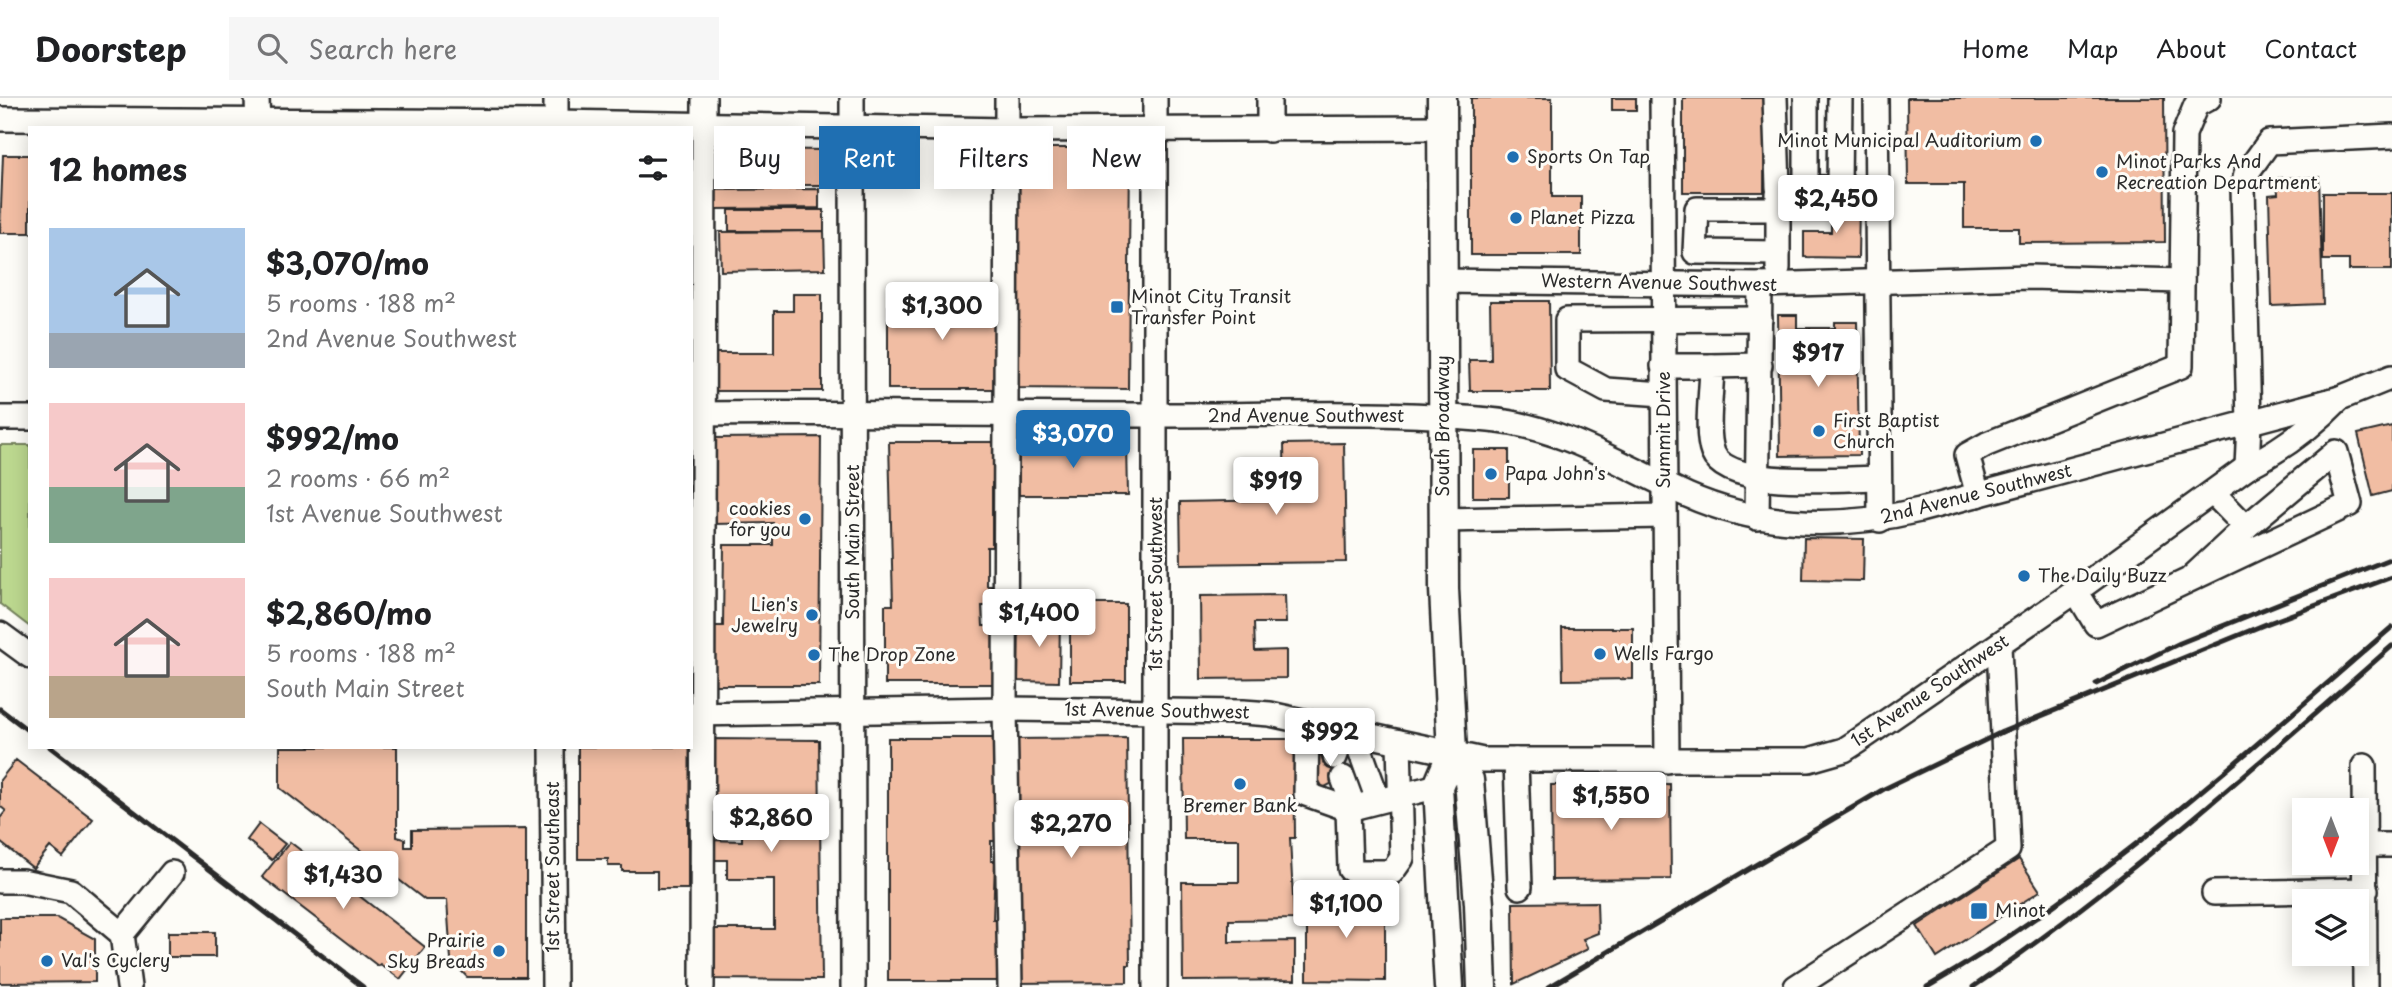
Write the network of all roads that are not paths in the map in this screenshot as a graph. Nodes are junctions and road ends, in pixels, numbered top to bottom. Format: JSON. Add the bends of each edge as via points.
{"nodes":[{"id":1,"x":556,"y":98,"type":"edge"},
{"id":2,"x":704,"y":98,"type":"edge"},
{"id":3,"x":852,"y":98,"type":"edge"},
{"id":4,"x":1007,"y":98,"type":"edge"},
{"id":5,"x":1155,"y":98,"type":"edge"},
{"id":6,"x":1269,"y":98,"type":"edge"},
{"id":7,"x":1442,"y":98,"type":"edge"},
{"id":8,"x":1662,"y":98,"type":"edge"},
{"id":9,"x":1775,"y":98,"type":"edge"},
{"id":10,"x":1806,"y":98,"type":"edge"},
{"id":11,"x":1840,"y":98,"type":"edge"},
{"id":12,"x":1876,"y":98,"type":"edge"},
{"id":13,"x":2209,"y":98,"type":"edge"},
{"id":14,"x":258,"y":116,"type":"edge"},
{"id":15,"x":0,"y":120,"type":"edge"},
{"id":16,"x":705,"y":123,"type":"junction"},
{"id":17,"x":556,"y":125,"type":"edge"},
{"id":18,"x":852,"y":126,"type":"edge"},
{"id":19,"x":1007,"y":126,"type":"edge"},
{"id":20,"x":1155,"y":126,"type":"edge"},
{"id":21,"x":819,"y":127,"type":"edge"},
{"id":22,"x":1442,"y":128,"type":"junction"},
{"id":23,"x":1165,"y":129,"type":"edge"},
{"id":24,"x":1269,"y":130,"type":"junction"},
{"id":25,"x":2392,"y":136,"type":"edge"},
{"id":26,"x":1806,"y":187,"type":"junction"},
{"id":27,"x":1839,"y":188,"type":"junction"},
{"id":28,"x":852,"y":189,"type":"edge"},
{"id":29,"x":1007,"y":189,"type":"edge"},
{"id":30,"x":1155,"y":189,"type":"edge"},
{"id":31,"x":1876,"y":189,"type":"junction"},
{"id":32,"x":1778,"y":198,"type":"junction"},
{"id":33,"x":1778,"y":253,"type":"junction"},
{"id":34,"x":1443,"y":281,"type":"junction"},
{"id":35,"x":2182,"y":281,"type":"junction"},
{"id":36,"x":1662,"y":283,"type":"junction"},
{"id":37,"x":1875,"y":284,"type":"junction"},
{"id":38,"x":1769,"y":285,"type":"junction"},
{"id":39,"x":1663,"y":320,"type":"junction"},
{"id":40,"x":1760,"y":320,"type":"junction"},
{"id":41,"x":1760,"y":365,"type":"junction"},
{"id":42,"x":1663,"y":366,"type":"junction"},
{"id":43,"x":1712,"y":366,"type":"junction"},
{"id":44,"x":2392,"y":377,"type":"edge"},
{"id":45,"x":1664,"y":394,"type":"junction"},
{"id":46,"x":2340,"y":398,"type":"junction"},
{"id":47,"x":697,"y":414,"type":"edge"},
{"id":48,"x":852,"y":414,"type":"junction"},
{"id":49,"x":1007,"y":415,"type":"junction"},
{"id":50,"x":1157,"y":415,"type":"junction"},
{"id":51,"x":0,"y":418,"type":"edge"},
{"id":52,"x":28,"y":418,"type":"edge"},
{"id":53,"x":1443,"y":418,"type":"junction"},
{"id":54,"x":2249,"y":423,"type":"junction"},
{"id":55,"x":2247,"y":467,"type":"junction"},
{"id":56,"x":1759,"y":478,"type":"junction"},
{"id":57,"x":1878,"y":478,"type":"junction"},
{"id":58,"x":1664,"y":483,"type":"junction"},
{"id":59,"x":2214,"y":494,"type":"junction"},
{"id":60,"x":1978,"y":495,"type":"junction"},
{"id":61,"x":1664,"y":516,"type":"junction"},
{"id":62,"x":1757,"y":518,"type":"junction"},
{"id":63,"x":1443,"y":520,"type":"junction"},
{"id":64,"x":1880,"y":520,"type":"junction"},
{"id":65,"x":2246,"y":527,"type":"junction"},
{"id":66,"x":2189,"y":580,"type":"junction"},
{"id":67,"x":2076,"y":591,"type":"junction"},
{"id":68,"x":0,"y":634,"type":"edge"},
{"id":69,"x":1999,"y":645,"type":"junction"},
{"id":70,"x":28,"y":655,"type":"edge"},
{"id":71,"x":1004,"y":709,"type":"junction"},
{"id":72,"x":1155,"y":711,"type":"junction"},
{"id":73,"x":853,"y":713,"type":"junction"},
{"id":74,"x":697,"y":714,"type":"edge"},
{"id":75,"x":1307,"y":722,"type":"junction"},
{"id":76,"x":1399,"y":742,"type":"junction"},
{"id":77,"x":552,"y":749,"type":"edge"},
{"id":78,"x":1344,"y":753,"type":"junction"},
{"id":79,"x":1452,"y":753,"type":"junction"},
{"id":80,"x":1516,"y":760,"type":"junction"},
{"id":81,"x":1667,"y":761,"type":"junction"},
{"id":82,"x":2364,"y":766,"type":"dead end"},
{"id":83,"x":1438,"y":786,"type":"junction"},
{"id":84,"x":1400,"y":794,"type":"junction"},
{"id":85,"x":2364,"y":798,"type":"edge"},
{"id":86,"x":1361,"y":805,"type":"junction"},
{"id":87,"x":2370,"y":845,"type":"edge"},
{"id":88,"x":2392,"y":845,"type":"edge"},
{"id":89,"x":172,"y":873,"type":"dead end"},
{"id":90,"x":0,"y":881,"type":"edge"},
{"id":91,"x":1520,"y":887,"type":"dead end"},
{"id":92,"x":2292,"y":891,"type":"edge"},
{"id":93,"x":2214,"y":893,"type":"dead end"},
{"id":94,"x":122,"y":934,"type":"junction"},
{"id":95,"x":2365,"y":966,"type":"edge"},
{"id":96,"x":129,"y":987,"type":"edge"},
{"id":97,"x":554,"y":987,"type":"edge"},
{"id":98,"x":702,"y":987,"type":"edge"},
{"id":99,"x":853,"y":987,"type":"edge"},
{"id":100,"x":1010,"y":987,"type":"edge"},
{"id":101,"x":1155,"y":987,"type":"edge"},
{"id":102,"x":1449,"y":987,"type":"edge"},
{"id":103,"x":1482,"y":987,"type":"edge"},
{"id":104,"x":1796,"y":987,"type":"edge"},
{"id":105,"x":2365,"y":987,"type":"edge"}],
"edges":[{"from":1,"to":17,"type":"street"},
{"from":2,"to":16,"type":"street"},
{"from":3,"to":18,"type":"street","name":"South Main Street"},
{"from":4,"to":19,"type":"street"},
{"from":5,"to":20,"type":"street","name":"1st Street Southwest"},
{"from":6,"to":24,"type":"street"},
{"from":7,"to":22,"type":"main road","name":"South Broadway"},
{"from":8,"to":36,"type":"street","name":"Summit Drive"},
{"from":9,"to":32,"type":"street"},
{"from":10,"to":26,"type":"street"},
{"from":11,"to":27,"type":"street"},
{"from":12,"to":31,"type":"street"},
{"from":13,"to":35,"type":"street","via":[[2196,105],[2184,134]]},
{"from":14,"to":15,"type":"street"},
{"from":14,"to":17,"type":"street"},
{"from":16,"to":17,"type":"street"},
{"from":16,"to":21,"type":"street"},
{"from":16,"to":47,"type":"street"},
{"from":22,"to":24,"type":"street"},
{"from":22,"to":34,"type":"main road","name":"South Broadway"},
{"from":23,"to":24,"type":"street"},
{"from":25,"to":54,"type":"street","via":[[2269,142],[2246,174]]},
{"from":26,"to":27,"type":"street"},
{"from":26,"to":32,"type":"street"},
{"from":27,"to":31,"type":"street"},
{"from":28,"to":48,"type":"street","name":"South Main Street"},
{"from":29,"to":49,"type":"street"},
{"from":30,"to":50,"type":"street","name":"1st Street Southwest"},
{"from":31,"to":37,"type":"street"},
{"from":32,"to":33,"type":"street"},
{"from":32,"to":33,"type":"street","via":[[1697,209],[1695,252]]},
{"from":33,"to":38,"type":"street"},
{"from":34,"to":36,"type":"street","name":"Western Avenue Southwest"},
{"from":34,"to":53,"type":"main road","name":"South Broadway"},
{"from":35,"to":37,"type":"street","name":"Western Avenue Southwest","via":[[2030,277]]},
{"from":35,"to":60,"type":"street","via":[[2181,366],[1967,455]]},
{"from":36,"to":38,"type":"street","name":"Western Avenue Southwest"},
{"from":36,"to":39,"type":"street","name":"Summit Drive"},
{"from":37,"to":38,"type":"street","name":"Western Avenue Southwest"},
{"from":37,"to":57,"type":"street"},
{"from":38,"to":40,"type":"street"},
{"from":39,"to":40,"type":"street"},
{"from":39,"to":42,"type":"street","name":"Summit Drive"},
{"from":39,"to":45,"type":"street","via":[[1567,320],[1567,369],[1606,390]]},
{"from":40,"to":41,"type":"street"},
{"from":41,"to":43,"type":"street"},
{"from":41,"to":56,"type":"street"},
{"from":42,"to":43,"type":"street"},
{"from":42,"to":45,"type":"street","name":"Summit Drive"},
{"from":43,"to":56,"type":"street","via":[[1713,454],[1724,465]]},
{"from":44,"to":46,"type":"street","name":"2nd Avenue Southwest"},
{"from":45,"to":58,"type":"street","name":"Summit Drive"},
{"from":46,"to":54,"type":"street","name":"2nd Avenue Southwest"},
{"from":46,"to":55,"type":"street","name":"1st Avenue Southwest","via":[[2314,425]]},
{"from":47,"to":48,"type":"street","name":"2nd Avenue Southwest"},
{"from":47,"to":74,"type":"street"},
{"from":48,"to":49,"type":"street","name":"2nd Avenue Southwest"},
{"from":48,"to":73,"type":"street","name":"South Main Street"},
{"from":49,"to":50,"type":"street","name":"2nd Avenue Southwest"},
{"from":49,"to":71,"type":"street"},
{"from":50,"to":53,"type":"street","name":"2nd Avenue Southwest"},
{"from":50,"to":72,"type":"street","name":"1st Street Southwest"},
{"from":51,"to":52,"type":"street"},
{"from":53,"to":58,"type":"street","name":"2nd Avenue Southwest","via":[[1492,420],[1569,438]]},
{"from":53,"to":63,"type":"main road","name":"South Broadway"},
{"from":54,"to":55,"type":"street"},
{"from":54,"to":60,"type":"street","name":"2nd Avenue Southwest"},
{"from":55,"to":59,"type":"street","name":"1st Avenue Southwest"},
{"from":56,"to":57,"type":"street"},
{"from":56,"to":62,"type":"street"},
{"from":57,"to":64,"type":"street"},
{"from":58,"to":61,"type":"street","name":"Summit Drive"},
{"from":58,"to":62,"type":"street","name":"2nd Avenue Southwest"},
{"from":59,"to":65,"type":"street"},
{"from":59,"to":67,"type":"street","name":"1st Avenue Southwest"},
{"from":60,"to":64,"type":"street","name":"2nd Avenue Southwest"},
{"from":61,"to":63,"type":"street"},
{"from":61,"to":81,"type":"street","name":"Summit Drive"},
{"from":62,"to":64,"type":"street","name":"2nd Avenue Southwest","via":[[1805,523]]},
{"from":63,"to":79,"type":"main road","name":"South Broadway"},
{"from":65,"to":66,"type":"street"},
{"from":65,"to":66,"type":"street","via":[[2336,452],[2350,503]]},
{"from":66,"to":67,"type":"street","via":[[2096,624]]},
{"from":67,"to":69,"type":"street","name":"1st Avenue Southwest"},
{"from":68,"to":70,"type":"street"},
{"from":69,"to":81,"type":"street","name":"1st Avenue Southwest","via":[[1858,741],[1826,756],[1788,762]]},
{"from":69,"to":104,"type":"street","via":[[2008,849]]},
{"from":71,"to":72,"type":"street","name":"1st Avenue Southwest"},
{"from":71,"to":73,"type":"street","name":"1st Avenue Southwest"},
{"from":71,"to":100,"type":"street"},
{"from":72,"to":75,"type":"street","name":"1st Avenue Southwest","via":[[1243,712]]},
{"from":72,"to":101,"type":"street","name":"1st Street Southwest"},
{"from":73,"to":74,"type":"street","name":"1st Avenue Southwest"},
{"from":73,"to":99,"type":"street","name":"South Main Street"},
{"from":74,"to":98,"type":"street"},
{"from":75,"to":78,"type":"street","name":"1st Avenue Southwest"},
{"from":75,"to":86,"type":"street","via":[[1306,794]]},
{"from":76,"to":78,"type":"street","name":"1st Avenue Southwest"},
{"from":76,"to":79,"type":"street","name":"1st Avenue Southwest"},
{"from":76,"to":84,"type":"street"},
{"from":77,"to":97,"type":"street","name":"1st Street Southeast"},
{"from":78,"to":86,"type":"street"},
{"from":78,"to":86,"type":"street","via":[[1360,750]]},
{"from":79,"to":80,"type":"street","name":"1st Avenue Southwest","via":[[1483,760]]},
{"from":79,"to":83,"type":"main road","name":"South Broadway"},
{"from":79,"to":103,"type":"main road","name":"South Broadway","via":[[1469,780]]},
{"from":80,"to":81,"type":"street","name":"1st Avenue Southwest"},
{"from":80,"to":91,"type":"street"},
{"from":82,"to":85,"type":"street"},
{"from":83,"to":84,"type":"street"},
{"from":83,"to":102,"type":"main road","name":"South Broadway"},
{"from":84,"to":86,"type":"street"},
{"from":84,"to":86,"type":"street","via":[[1402,858],[1392,872],[1356,873],[1350,869]]},
{"from":87,"to":88,"type":"street"},
{"from":89,"to":94,"type":"street"},
{"from":90,"to":94,"type":"street","via":[[71,891]]},
{"from":92,"to":93,"type":"street"},
{"from":94,"to":96,"type":"street"},
{"from":95,"to":105,"type":"street"}]}
